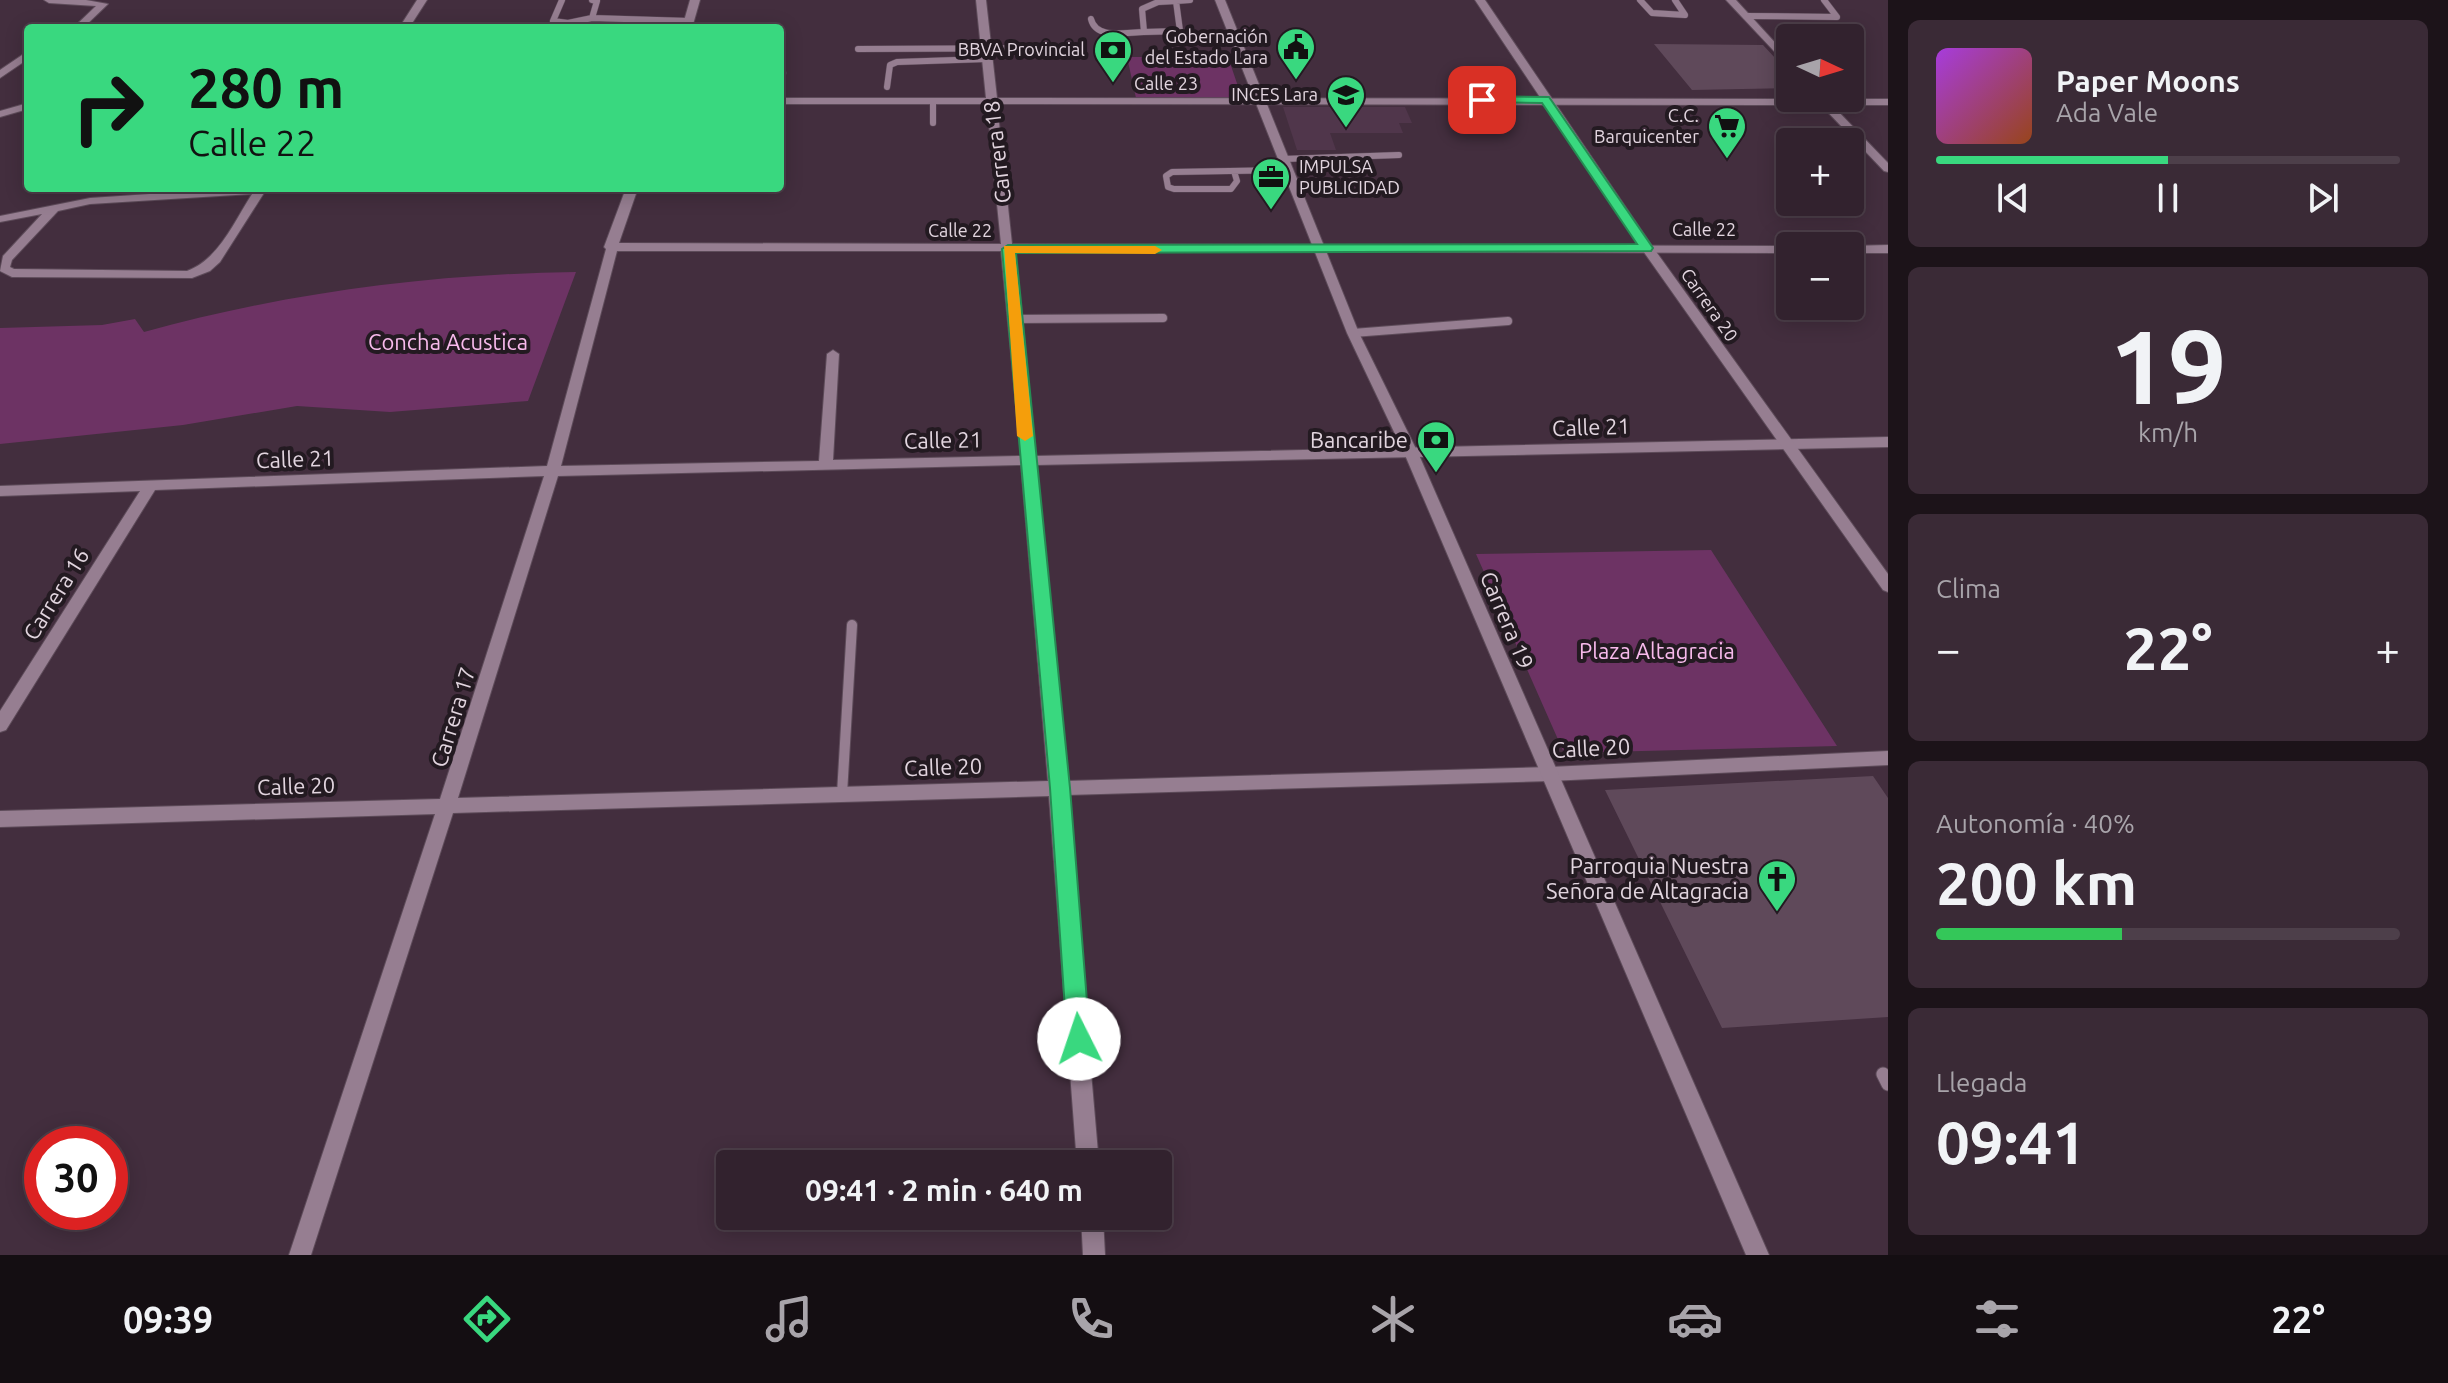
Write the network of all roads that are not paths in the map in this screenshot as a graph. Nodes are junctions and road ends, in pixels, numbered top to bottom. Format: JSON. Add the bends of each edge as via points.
{"nodes":[{"id":1,"x":49,"y":0,"type":"edge"},
{"id":2,"x":422,"y":0,"type":"edge"},
{"id":3,"x":562,"y":0,"type":"edge"},
{"id":4,"x":592,"y":0,"type":"edge"},
{"id":5,"x":695,"y":0,"type":"edge"},
{"id":6,"x":981,"y":0,"type":"edge"},
{"id":7,"x":1176,"y":0,"type":"edge"},
{"id":8,"x":1190,"y":0,"type":"edge"},
{"id":9,"x":1220,"y":0,"type":"edge"},
{"id":10,"x":1480,"y":0,"type":"edge"},
{"id":11,"x":1640,"y":0,"type":"edge"},
{"id":12,"x":1675,"y":0,"type":"edge"},
{"id":13,"x":1731,"y":0,"type":"edge"},
{"id":14,"x":1824,"y":0,"type":"edge"},
{"id":15,"x":1746,"y":16,"type":"junction"},
{"id":16,"x":592,"y":18,"type":"junction"},
{"id":17,"x":1091,"y":19,"type":"dead end"},
{"id":18,"x":82,"y":24,"type":"edge"},
{"id":19,"x":407,"y":24,"type":"edge"},
{"id":20,"x":674,"y":24,"type":"edge"},
{"id":21,"x":688,"y":24,"type":"edge"},
{"id":22,"x":1144,"y":32,"type":"junction"},
{"id":23,"x":1082,"y":48,"type":"dead end"},
{"id":24,"x":858,"y":49,"type":"dead end"},
{"id":25,"x":1776,"y":49,"type":"edge"},
{"id":26,"x":986,"y":54,"type":"junction"},
{"id":27,"x":24,"y":57,"type":"edge"},
{"id":28,"x":0,"y":75,"type":"edge"},
{"id":29,"x":887,"y":87,"type":"dead end"},
{"id":30,"x":1258,"y":99,"type":"junction"},
{"id":31,"x":1545,"y":100,"type":"junction"},
{"id":32,"x":1776,"y":100,"type":"edge"},
{"id":33,"x":784,"y":101,"type":"edge"},
{"id":34,"x":933,"y":101,"type":"junction"},
{"id":35,"x":991,"y":101,"type":"junction"},
{"id":36,"x":1864,"y":101,"type":"edge"},
{"id":37,"x":1888,"y":102,"type":"edge"},
{"id":38,"x":24,"y":107,"type":"edge"},
{"id":39,"x":1833,"y":112,"type":"edge"},
{"id":40,"x":0,"y":114,"type":"edge"},
{"id":41,"x":933,"y":123,"type":"dead end"},
{"id":42,"x":1399,"y":155,"type":"dead end"},
{"id":43,"x":1285,"y":164,"type":"junction"},
{"id":44,"x":1888,"y":169,"type":"edge"},
{"id":45,"x":1234,"y":171,"type":"junction"},
{"id":46,"x":170,"y":192,"type":"edge"},
{"id":47,"x":259,"y":192,"type":"edge"},
{"id":48,"x":631,"y":192,"type":"edge"},
{"id":49,"x":56,"y":206,"type":"junction"},
{"id":50,"x":0,"y":219,"type":"edge"},
{"id":51,"x":610,"y":247,"type":"junction"},
{"id":52,"x":1647,"y":248,"type":"junction"},
{"id":53,"x":1008,"y":249,"type":"junction"},
{"id":54,"x":1776,"y":249,"type":"edge"},
{"id":55,"x":1864,"y":249,"type":"edge"},
{"id":56,"x":1888,"y":249,"type":"edge"},
{"id":57,"x":1320,"y":250,"type":"junction"},
{"id":58,"x":1163,"y":318,"type":"dead end"},
{"id":59,"x":1015,"y":319,"type":"junction"},
{"id":60,"x":1508,"y":321,"type":"dead end"},
{"id":61,"x":1353,"y":333,"type":"junction"},
{"id":62,"x":833,"y":354,"type":"dead end"},
{"id":63,"x":1888,"y":442,"type":"edge"},
{"id":64,"x":1785,"y":443,"type":"junction"},
{"id":65,"x":1412,"y":455,"type":"junction"},
{"id":66,"x":1027,"y":460,"type":"junction"},
{"id":67,"x":826,"y":465,"type":"junction"},
{"id":68,"x":553,"y":471,"type":"junction"},
{"id":69,"x":150,"y":487,"type":"junction"},
{"id":70,"x":0,"y":491,"type":"edge"},
{"id":71,"x":1888,"y":586,"type":"edge"},
{"id":72,"x":852,"y":625,"type":"dead end"},
{"id":73,"x":0,"y":725,"type":"edge"},
{"id":74,"x":1888,"y":758,"type":"edge"},
{"id":75,"x":1550,"y":774,"type":"junction"},
{"id":76,"x":1060,"y":788,"type":"junction"},
{"id":77,"x":842,"y":794,"type":"junction"},
{"id":78,"x":448,"y":805,"type":"junction"},
{"id":79,"x":0,"y":819,"type":"edge"},
{"id":80,"x":1087,"y":1150,"type":"edge"},
{"id":81,"x":1093,"y":1230,"type":"edge"},
{"id":82,"x":300,"y":1255,"type":"edge"},
{"id":83,"x":1094,"y":1255,"type":"edge"},
{"id":84,"x":1758,"y":1255,"type":"edge"}],
"edges":[{"from":1,"to":18,"type":"street","via":[[103,4]]},
{"from":2,"to":19,"type":"street"},
{"from":3,"to":16,"type":"lane","via":[[553,21]]},
{"from":4,"to":16,"type":"lane","via":[[597,1]]},
{"from":5,"to":21,"type":"street"},
{"from":6,"to":26,"type":"street","name":"Carrera 18"},
{"from":7,"to":8,"type":"lane"},
{"from":7,"to":22,"type":"lane","via":[[1142,9]]},
{"from":7,"to":22,"type":"lane","via":[[1180,31]]},
{"from":9,"to":30,"type":"street","name":"Carrera 19"},
{"from":10,"to":31,"type":"street","name":"Carrera 20"},
{"from":11,"to":12,"type":"lane","via":[[1655,14],[1685,15]]},
{"from":13,"to":15,"type":"street"},
{"from":14,"to":15,"type":"lane","via":[[1837,17]]},
{"from":15,"to":25,"type":"street"},
{"from":16,"to":20,"type":"lane"},
{"from":17,"to":22,"type":"lane","via":[[1101,33]]},
{"from":23,"to":26,"type":"lane"},
{"from":24,"to":26,"type":"lane"},
{"from":26,"to":29,"type":"lane","via":[[892,63]]},
{"from":26,"to":35,"type":"street","name":"Carrera 18"},
{"from":27,"to":28,"type":"street"},
{"from":30,"to":31,"type":"street","name":"Calle 23"},
{"from":30,"to":35,"type":"street","name":"Calle 23"},
{"from":30,"to":43,"type":"street","name":"Carrera 19"},
{"from":31,"to":32,"type":"street","name":"Calle 23"},
{"from":31,"to":52,"type":"street","name":"Carrera 20"},
{"from":33,"to":34,"type":"street","name":"Calle 23"},
{"from":34,"to":35,"type":"street","name":"Calle 23"},
{"from":34,"to":41,"type":"lane"},
{"from":35,"to":53,"type":"street","name":"Carrera 18"},
{"from":36,"to":37,"type":"street","name":"Calle 23"},
{"from":38,"to":40,"type":"street"},
{"from":39,"to":44,"type":"street"},
{"from":42,"to":43,"type":"lane"},
{"from":43,"to":45,"type":"lane"},
{"from":43,"to":57,"type":"street","name":"Carrera 19"},
{"from":45,"to":45,"type":"lane","via":[[1172,172],[1166,176],[1168,187],[1174,189],[1231,189],[1237,181]]},
{"from":46,"to":49,"type":"street"},
{"from":47,"to":49,"type":"street","via":[[216,259],[188,275],[12,273],[3,268]]},
{"from":48,"to":51,"type":"street","name":"Carrera 17"},
{"from":49,"to":50,"type":"street"},
{"from":51,"to":53,"type":"street","name":"Calle 22"},
{"from":51,"to":68,"type":"street","name":"Carrera 17"},
{"from":52,"to":54,"type":"street","name":"Calle 22"},
{"from":52,"to":57,"type":"street","name":"Calle 22"},
{"from":52,"to":64,"type":"street","name":"Carrera 20"},
{"from":53,"to":57,"type":"street","name":"Calle 22"},
{"from":53,"to":59,"type":"street","name":"Carrera 18"},
{"from":55,"to":56,"type":"street"},
{"from":57,"to":61,"type":"street","name":"Carrera 19"},
{"from":58,"to":59,"type":"lane"},
{"from":59,"to":66,"type":"street","name":"Carrera 18"},
{"from":60,"to":61,"type":"lane"},
{"from":61,"to":65,"type":"street","name":"Carrera 19"},
{"from":62,"to":67,"type":"street"},
{"from":63,"to":64,"type":"street","name":"Calle 21"},
{"from":64,"to":65,"type":"street","name":"Calle 21"},
{"from":64,"to":71,"type":"street","name":"Carrera 20"},
{"from":65,"to":66,"type":"street","name":"Calle 21"},
{"from":65,"to":75,"type":"street","name":"Carrera 19"},
{"from":66,"to":67,"type":"street","name":"Calle 21"},
{"from":66,"to":76,"type":"street","name":"Carrera 18"},
{"from":67,"to":68,"type":"street","name":"Calle 21"},
{"from":68,"to":69,"type":"street","name":"Calle 21"},
{"from":68,"to":78,"type":"street","name":"Carrera 17"},
{"from":69,"to":70,"type":"street","name":"Calle 21"},
{"from":69,"to":73,"type":"street","name":"Carrera 16"},
{"from":72,"to":77,"type":"lane"},
{"from":74,"to":75,"type":"street","name":"Calle 20"},
{"from":75,"to":76,"type":"street","name":"Calle 20"},
{"from":75,"to":84,"type":"street","name":"Carrera 19"},
{"from":76,"to":77,"type":"street","name":"Calle 20"},
{"from":76,"to":80,"type":"street","name":"Carrera 18"},
{"from":77,"to":78,"type":"street","name":"Calle 20"},
{"from":78,"to":79,"type":"street","name":"Calle 20"},
{"from":78,"to":82,"type":"street","name":"Carrera 17"},
{"from":81,"to":83,"type":"street"}]}
